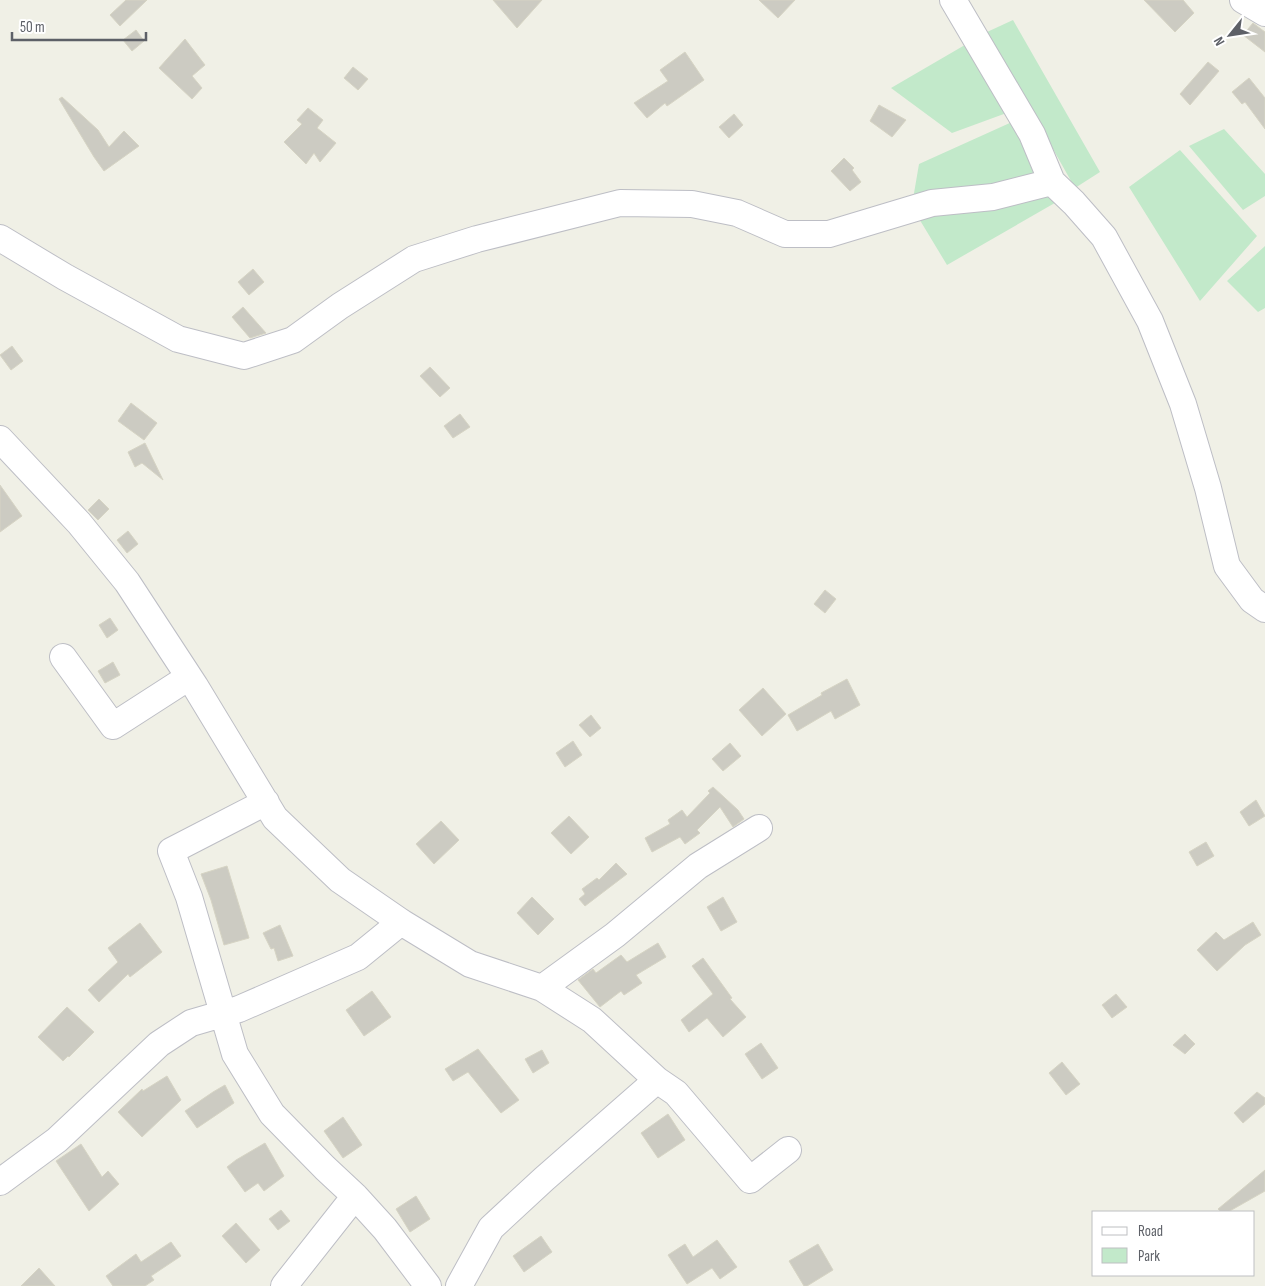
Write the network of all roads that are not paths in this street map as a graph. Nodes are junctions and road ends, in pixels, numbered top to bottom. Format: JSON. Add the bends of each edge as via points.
{"nodes":[{"id":1,"x":953,"y":0,"type":"edge"},
{"id":2,"x":1243,"y":0,"type":"edge"},
{"id":3,"x":1265,"y":13,"type":"edge"},
{"id":4,"x":1052,"y":182,"type":"junction"},
{"id":5,"x":0,"y":238,"type":"edge"},
{"id":6,"x":0,"y":439,"type":"edge"},
{"id":7,"x":1265,"y":609,"type":"edge"},
{"id":8,"x":64,"y":657,"type":"dead end"},
{"id":9,"x":189,"y":677,"type":"junction"},
{"id":10,"x":266,"y":802,"type":"junction"},
{"id":11,"x":759,"y":828,"type":"dead end"},
{"id":12,"x":401,"y":922,"type":"junction"},
{"id":13,"x":542,"y":988,"type":"junction"},
{"id":14,"x":223,"y":1013,"type":"junction"},
{"id":15,"x":657,"y":1080,"type":"junction"},
{"id":16,"x":788,"y":1150,"type":"dead end"},
{"id":17,"x":0,"y":1182,"type":"edge"},
{"id":18,"x":356,"y":1196,"type":"junction"},
{"id":19,"x":284,"y":1286,"type":"edge"},
{"id":20,"x":428,"y":1286,"type":"edge"},
{"id":21,"x":459,"y":1286,"type":"edge"}],
"edges":[{"from":1,"to":4,"type":"street","via":[[1032,134]]},
{"from":2,"to":3,"type":"street"},
{"from":4,"to":5,"type":"street","via":[[993,197],[932,203],[829,234],[785,234],[737,214],[692,204],[620,203],[477,238],[414,259],[294,340],[244,356],[178,339]]},
{"from":4,"to":7,"type":"street","via":[[1104,237],[1150,321],[1183,404],[1227,566],[1252,600]]},
{"from":6,"to":9,"type":"street","via":[[79,523],[128,582]]},
{"from":8,"to":9,"type":"street","via":[[113,726]]},
{"from":9,"to":10,"type":"street"},
{"from":10,"to":12,"type":"street","via":[[275,818],[340,880]]},
{"from":10,"to":14,"type":"street","via":[[171,851],[189,898]]},
{"from":11,"to":13,"type":"street","via":[[698,866],[615,935]]},
{"from":12,"to":13,"type":"street","via":[[470,964]]},
{"from":12,"to":14,"type":"street","via":[[358,957]]},
{"from":13,"to":15,"type":"street","via":[[592,1020]]},
{"from":14,"to":17,"type":"street","via":[[191,1023],[159,1044],[57,1140]]},
{"from":14,"to":18,"type":"street","via":[[235,1054],[272,1114]]},
{"from":15,"to":16,"type":"street","via":[[676,1093],[750,1180]]},
{"from":15,"to":21,"type":"street","via":[[491,1228]]},
{"from":18,"to":19,"type":"street"},
{"from":18,"to":20,"type":"street","via":[[386,1229]]}]}
